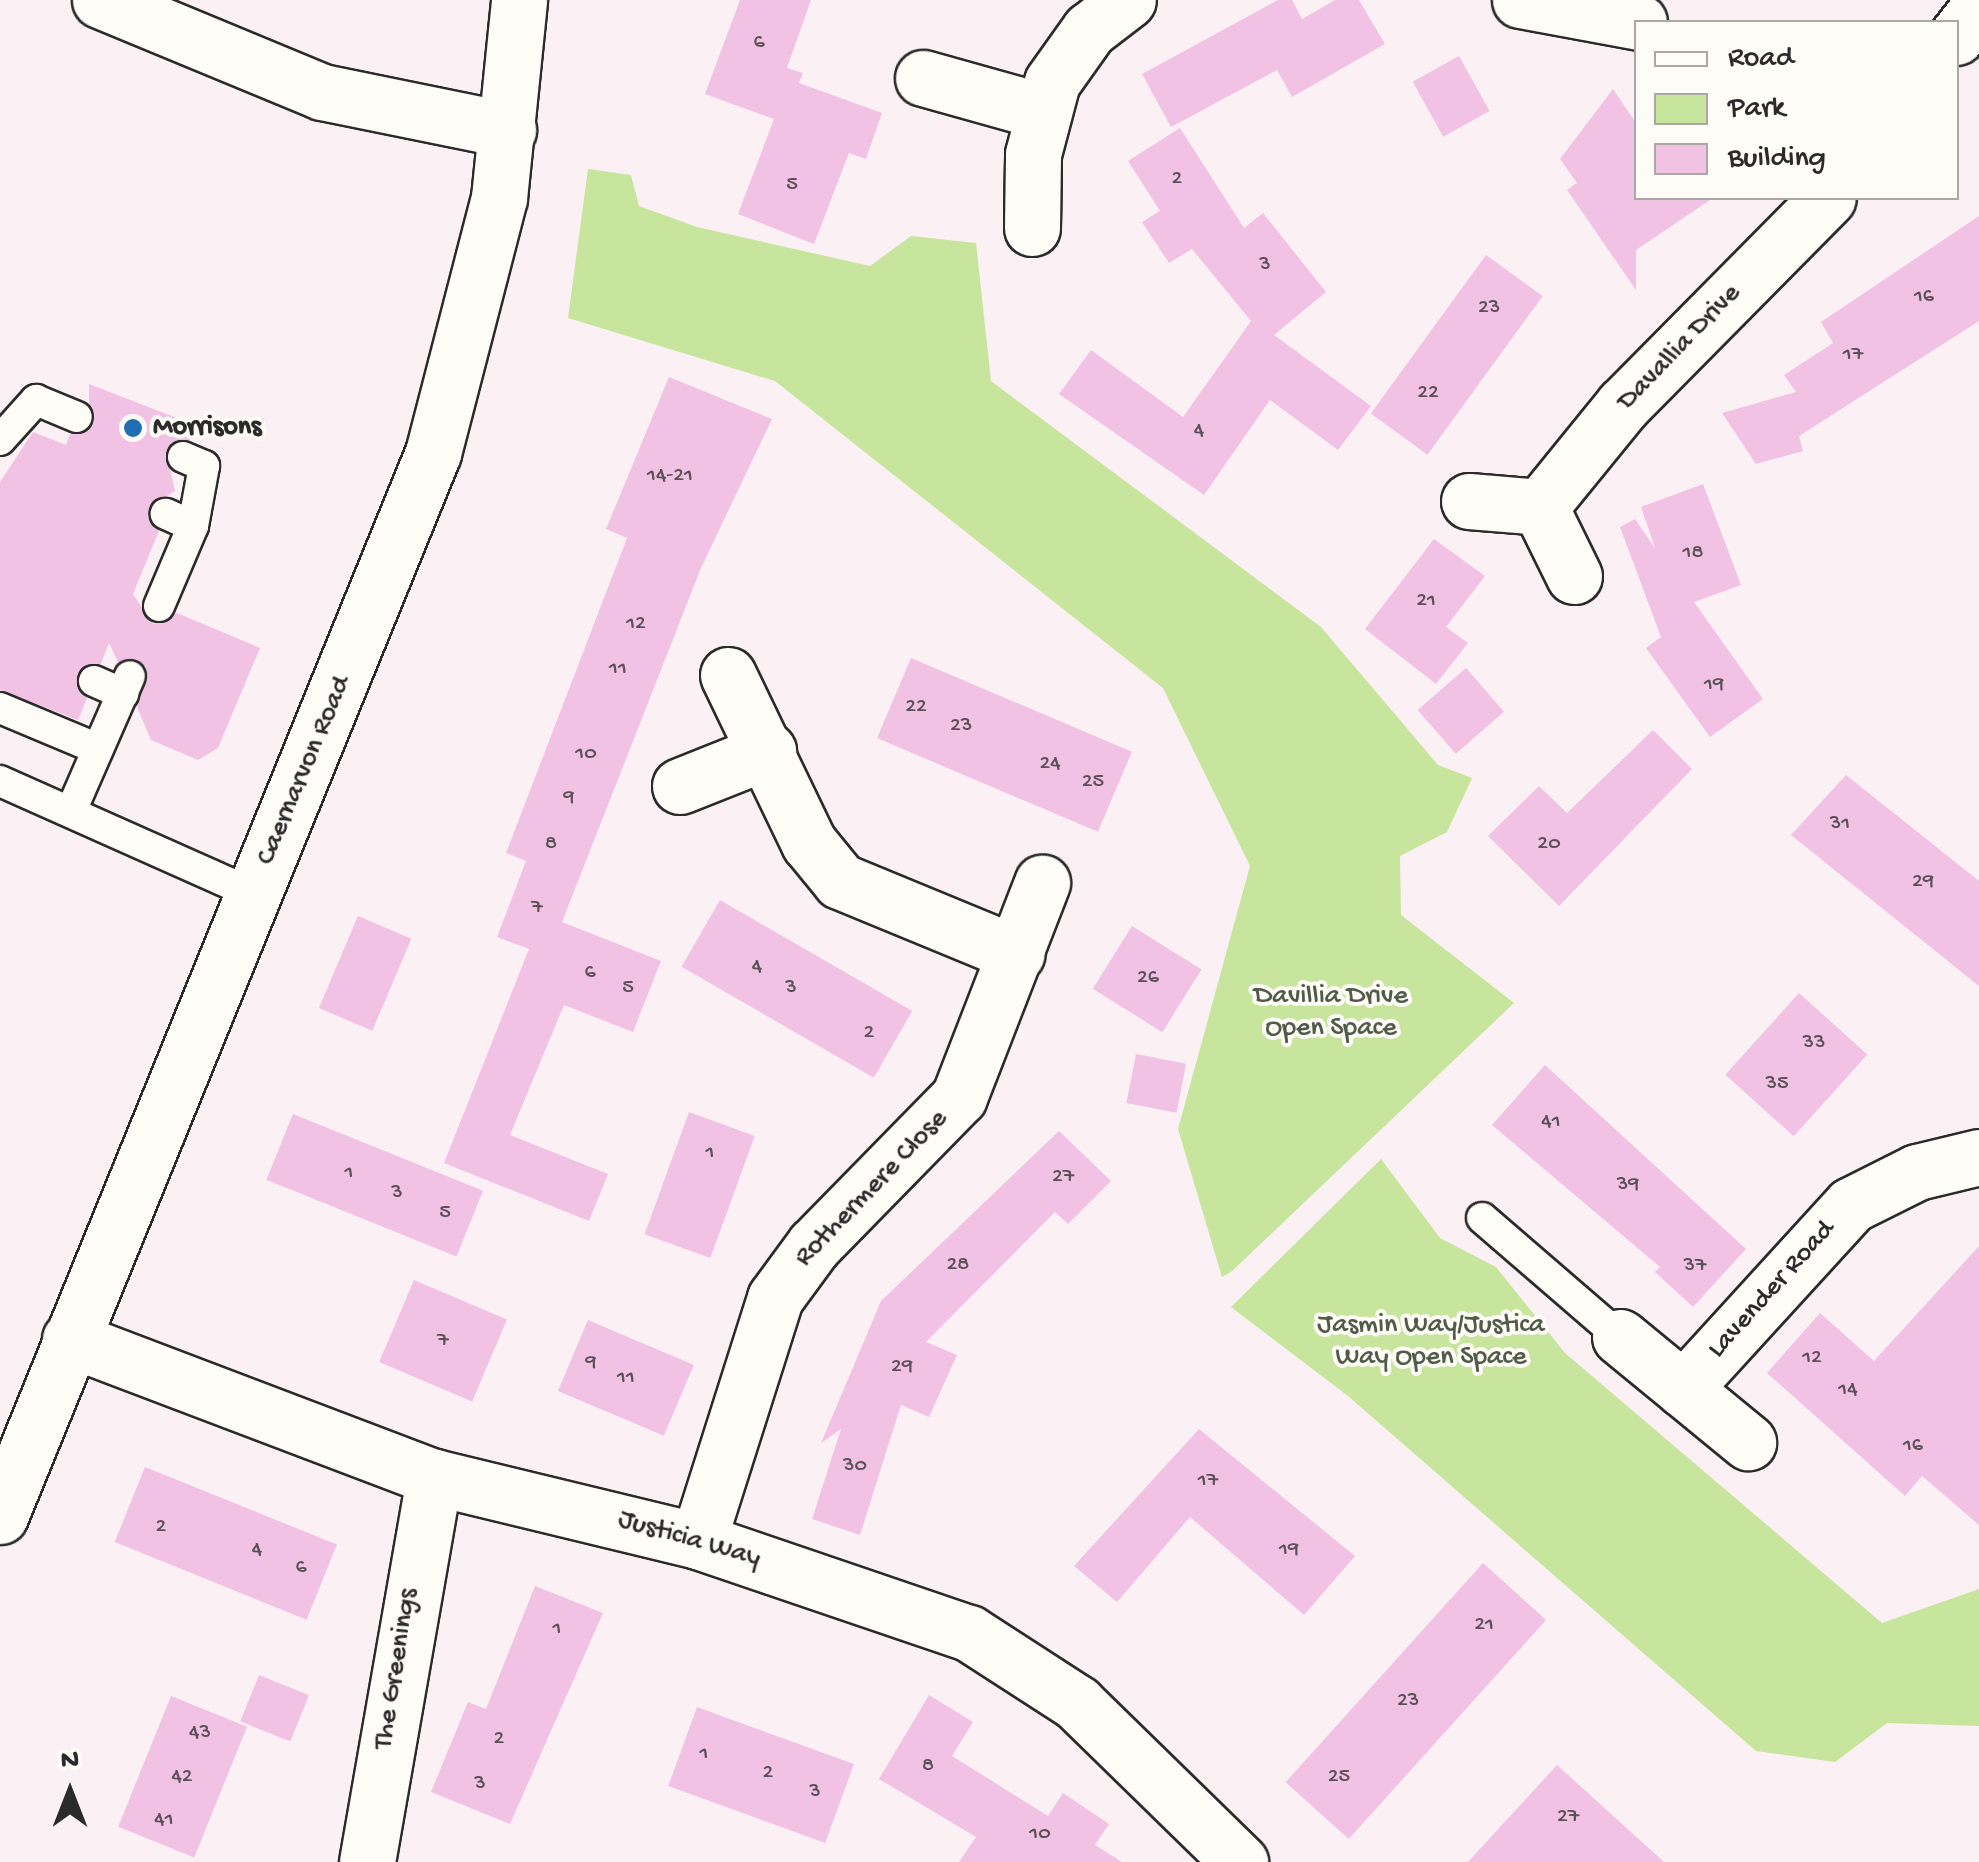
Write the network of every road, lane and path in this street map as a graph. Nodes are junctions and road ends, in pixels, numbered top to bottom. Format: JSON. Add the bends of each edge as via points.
{"nodes":[{"id":1,"x":100,"y":0,"type":"edge"},
{"id":2,"x":519,"y":0,"type":"edge"},
{"id":3,"x":1128,"y":0,"type":"edge"},
{"id":4,"x":1520,"y":0,"type":"edge"},
{"id":5,"x":1979,"y":8,"type":"edge"},
{"id":6,"x":1634,"y":21,"type":"edge"},
{"id":7,"x":1959,"y":33,"type":"edge"},
{"id":8,"x":923,"y":78,"type":"dead end"},
{"id":9,"x":1041,"y":111,"type":"junction"},
{"id":10,"x":508,"y":130,"type":"junction"},
{"id":11,"x":1826,"y":200,"type":"edge"},
{"id":12,"x":1032,"y":228,"type":"dead end"},
{"id":13,"x":77,"y":416,"type":"dead end"},
{"id":14,"x":4,"y":445,"type":"edge"},
{"id":15,"x":182,"y":457,"type":"dead end"},
{"id":16,"x":1469,"y":501,"type":"dead end"},
{"id":17,"x":1540,"y":507,"type":"junction"},
{"id":18,"x":1574,"y":576,"type":"dead end"},
{"id":19,"x":156,"y":589,"type":"dead end"},
{"id":20,"x":728,"y":675,"type":"dead end"},
{"id":21,"x":94,"y":682,"type":"dead end"},
{"id":22,"x":0,"y":708,"type":"edge"},
{"id":23,"x":98,"y":749,"type":"junction"},
{"id":24,"x":768,"y":751,"type":"junction"},
{"id":25,"x":0,"y":781,"type":"edge"},
{"id":26,"x":680,"y":786,"type":"dead end"},
{"id":27,"x":71,"y":811,"type":"junction"},
{"id":28,"x":1042,"y":883,"type":"dead end"},
{"id":29,"x":254,"y":894,"type":"junction"},
{"id":30,"x":1017,"y":954,"type":"junction"},
{"id":31,"x":1979,"y":1157,"type":"edge"},
{"id":32,"x":1482,"y":1218,"type":"dead end"},
{"id":33,"x":1620,"y":1337,"type":"joint"},
{"id":34,"x":70,"y":1339,"type":"junction"},
{"id":35,"x":1683,"y":1390,"type":"junction"},
{"id":36,"x":1748,"y":1442,"type":"dead end"},
{"id":37,"x":434,"y":1477,"type":"junction"},
{"id":38,"x":0,"y":1516,"type":"edge"},
{"id":39,"x":698,"y":1541,"type":"junction"},
{"id":40,"x":367,"y":1862,"type":"edge"},
{"id":41,"x":1240,"y":1862,"type":"edge"}],
"edges":[{"from":1,"to":10,"type":"street","via":[[322,92]]},
{"from":2,"to":10,"type":"street","name":"Caernarvon Road"},
{"from":3,"to":9,"type":"street","via":[[1069,55]]},
{"from":4,"to":6,"type":"street"},
{"from":5,"to":7,"type":"street"},
{"from":8,"to":9,"type":"street"},
{"from":9,"to":12,"type":"street"},
{"from":10,"to":29,"type":"street","name":"Caernarvon Road","via":[[481,284],[433,453]]},
{"from":11,"to":17,"type":"street","name":"Davallia Drive","via":[[1649,377]]},
{"from":13,"to":14,"type":"lane","via":[[36,400]]},
{"from":15,"to":19,"type":"lane","via":[[204,466]]},
{"from":16,"to":17,"type":"street"},
{"from":17,"to":18,"type":"street"},
{"from":20,"to":24,"type":"street"},
{"from":21,"to":23,"type":"lane","via":[[126,685]]},
{"from":22,"to":23,"type":"lane"},
{"from":23,"to":27,"type":"lane"},
{"from":24,"to":26,"type":"street"},
{"from":24,"to":30,"type":"street","via":[[809,844],[840,881]]},
{"from":25,"to":27,"type":"lane"},
{"from":27,"to":29,"type":"lane"},
{"from":28,"to":30,"type":"street","name":"Rothermere Close"},
{"from":29,"to":34,"type":"street","name":"Caernarvon Road"},
{"from":30,"to":39,"type":"street","name":"Rothermere Close","via":[[959,1096],[814,1244],[775,1298]]},
{"from":31,"to":35,"type":"street","name":"Lavender Road","via":[[1917,1172],[1852,1205]]},
{"from":32,"to":33,"type":"lane"},
{"from":33,"to":35,"type":"street"},
{"from":34,"to":37,"type":"street","name":"Justicia Way"},
{"from":34,"to":38,"type":"street","name":"Caernarvon Road"},
{"from":35,"to":36,"type":"street"},
{"from":37,"to":39,"type":"street","name":"Justicia Way"},
{"from":37,"to":40,"type":"street","name":"The Greenings"},
{"from":39,"to":41,"type":"street","name":"Justicia Way","via":[[931,1618],[1030,1667]]}]}
